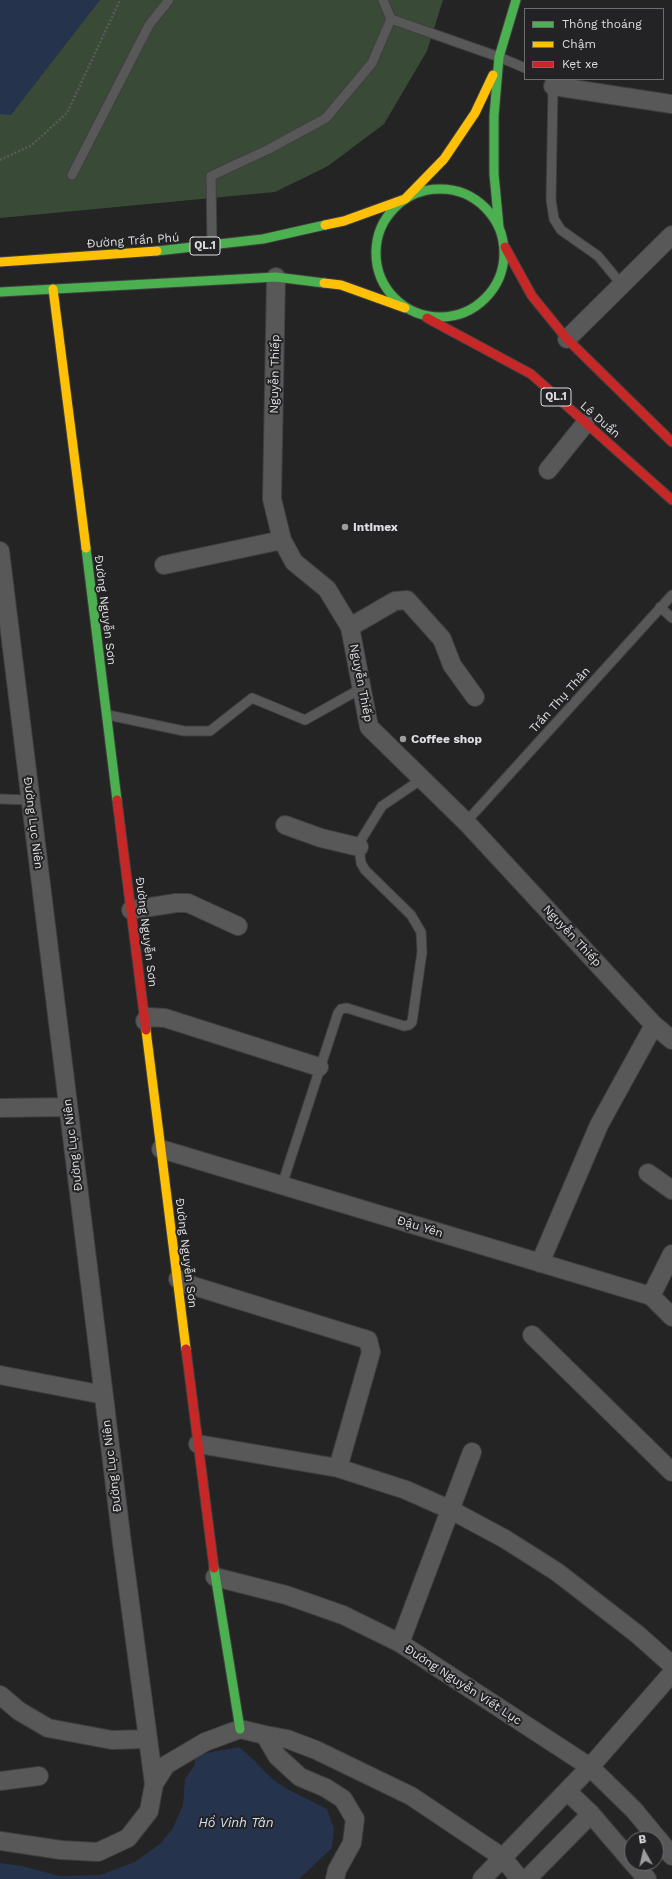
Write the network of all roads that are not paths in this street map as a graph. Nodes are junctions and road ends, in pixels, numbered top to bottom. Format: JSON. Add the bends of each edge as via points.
{"nodes":[{"id":1,"x":169,"y":0,"type":"edge"},
{"id":2,"x":383,"y":0,"type":"edge"},
{"id":3,"x":516,"y":0,"type":"edge"},
{"id":4,"x":391,"y":19,"type":"junction"},
{"id":5,"x":499,"y":60,"type":"junction"},
{"id":6,"x":524,"y":68,"type":"edge"},
{"id":7,"x":551,"y":83,"type":"edge"},
{"id":8,"x":672,"y":104,"type":"edge"},
{"id":9,"x":72,"y":175,"type":"dead end"},
{"id":10,"x":405,"y":199,"type":"junction"},
{"id":11,"x":499,"y":227,"type":"junction"},
{"id":12,"x":672,"y":235,"type":"edge"},
{"id":13,"x":212,"y":246,"type":"junction"},
{"id":14,"x":505,"y":247,"type":"junction"},
{"id":15,"x":0,"y":262,"type":"edge"},
{"id":16,"x":276,"y":277,"type":"junction"},
{"id":17,"x":622,"y":285,"type":"junction"},
{"id":18,"x":52,"y":289,"type":"junction"},
{"id":19,"x":0,"y":292,"type":"edge"},
{"id":20,"x":405,"y":308,"type":"junction"},
{"id":21,"x":424,"y":316,"type":"junction"},
{"id":22,"x":567,"y":339,"type":"junction"},
{"id":23,"x":585,"y":424,"type":"junction"},
{"id":24,"x":672,"y":442,"type":"edge"},
{"id":25,"x":548,"y":470,"type":"dead end"},
{"id":26,"x":672,"y":500,"type":"edge"},
{"id":27,"x":282,"y":540,"type":"junction"},
{"id":28,"x":0,"y":551,"type":"edge"},
{"id":29,"x":164,"y":565,"type":"dead end"},
{"id":30,"x":672,"y":595,"type":"edge"},
{"id":31,"x":660,"y":607,"type":"junction"},
{"id":32,"x":672,"y":618,"type":"edge"},
{"id":33,"x":350,"y":627,"type":"junction"},
{"id":34,"x":362,"y":688,"type":"junction"},
{"id":35,"x":475,"y":697,"type":"dead end"},
{"id":36,"x":106,"y":715,"type":"junction"},
{"id":37,"x":422,"y":779,"type":"junction"},
{"id":38,"x":0,"y":799,"type":"edge"},
{"id":39,"x":31,"y":800,"type":"junction"},
{"id":40,"x":466,"y":822,"type":"junction"},
{"id":41,"x":285,"y":825,"type":"dead end"},
{"id":42,"x":359,"y":847,"type":"junction"},
{"id":43,"x":131,"y":910,"type":"junction"},
{"id":44,"x":238,"y":926,"type":"dead end"},
{"id":45,"x":145,"y":1021,"type":"junction"},
{"id":46,"x":654,"y":1025,"type":"junction"},
{"id":47,"x":672,"y":1040,"type":"edge"},
{"id":48,"x":319,"y":1067,"type":"junction"},
{"id":49,"x":68,"y":1107,"type":"junction"},
{"id":50,"x":0,"y":1108,"type":"edge"},
{"id":51,"x":161,"y":1149,"type":"junction"},
{"id":52,"x":648,"y":1173,"type":"dead end"},
{"id":53,"x":282,"y":1185,"type":"junction"},
{"id":54,"x":672,"y":1190,"type":"edge"},
{"id":55,"x":672,"y":1254,"type":"edge"},
{"id":56,"x":540,"y":1263,"type":"junction"},
{"id":57,"x":178,"y":1279,"type":"junction"},
{"id":58,"x":651,"y":1296,"type":"junction"},
{"id":59,"x":672,"y":1317,"type":"edge"},
{"id":60,"x":532,"y":1335,"type":"dead end"},
{"id":61,"x":0,"y":1375,"type":"edge"},
{"id":62,"x":104,"y":1395,"type":"junction"},
{"id":63,"x":198,"y":1444,"type":"junction"},
{"id":64,"x":472,"y":1452,"type":"dead end"},
{"id":65,"x":338,"y":1468,"type":"junction"},
{"id":66,"x":672,"y":1472,"type":"edge"},
{"id":67,"x":451,"y":1510,"type":"junction"},
{"id":68,"x":215,"y":1577,"type":"junction"},
{"id":69,"x":400,"y":1643,"type":"junction"},
{"id":70,"x":672,"y":1665,"type":"edge"},
{"id":71,"x":672,"y":1673,"type":"edge"},
{"id":72,"x":0,"y":1696,"type":"edge"},
{"id":73,"x":240,"y":1730,"type":"junction"},
{"id":74,"x":265,"y":1735,"type":"junction"},
{"id":75,"x":147,"y":1739,"type":"junction"},
{"id":76,"x":590,"y":1767,"type":"junction"},
{"id":77,"x":39,"y":1776,"type":"dead end"},
{"id":78,"x":0,"y":1780,"type":"edge"},
{"id":79,"x":154,"y":1784,"type":"junction"},
{"id":80,"x":567,"y":1791,"type":"junction"},
{"id":81,"x":591,"y":1814,"type":"junction"},
{"id":82,"x":0,"y":1841,"type":"edge"},
{"id":83,"x":624,"y":1852,"type":"edge"},
{"id":84,"x":672,"y":1856,"type":"edge"},
{"id":85,"x":502,"y":1857,"type":"junction"},
{"id":86,"x":640,"y":1871,"type":"edge"},
{"id":87,"x":335,"y":1879,"type":"edge"},
{"id":88,"x":482,"y":1879,"type":"edge"},
{"id":89,"x":520,"y":1879,"type":"edge"},
{"id":90,"x":527,"y":1879,"type":"edge"},
{"id":91,"x":647,"y":1879,"type":"edge"}],
"edges":[{"from":1,"to":9,"type":"lane","via":[[149,25]]},
{"from":2,"to":4,"type":"lane"},
{"from":3,"to":5,"type":"main road"},
{"from":4,"to":5,"type":"lane"},
{"from":4,"to":13,"type":"lane","via":[[372,63],[326,118],[269,149],[211,176]]},
{"from":5,"to":6,"type":"lane"},
{"from":5,"to":10,"type":"main road","via":[[475,114],[444,159]]},
{"from":5,"to":11,"type":"main road","via":[[494,116],[494,174]]},
{"from":7,"to":8,"type":"street"},
{"from":7,"to":17,"type":"lane","via":[[550,200],[554,219],[561,230],[598,256]]},
{"from":10,"to":11,"type":"main road","number":"QL.1","via":[[426,190],[448,189],[469,196],[487,209]]},
{"from":10,"to":13,"type":"main road","name":"Đường Trần Phú","number":"QL.1","via":[[344,221],[263,239]]},
{"from":10,"to":20,"type":"main road","number":"QL.1","via":[[388,214],[378,233],[375,255],[380,277],[390,295]]},
{"from":11,"to":14,"type":"main road","number":"QL.1"},
{"from":12,"to":17,"type":"street"},
{"from":13,"to":15,"type":"main road","name":"Đường Trần Phú","number":"QL.1"},
{"from":14,"to":21,"type":"main road","number":"QL.1","via":[[503,268],[496,286],[482,302],[465,313],[445,318]]},
{"from":14,"to":22,"type":"main road","number":"QL.1","via":[[532,296]]},
{"from":16,"to":18,"type":"main road","number":"QL.1"},
{"from":16,"to":20,"type":"main road","number":"QL.1","via":[[341,285]]},
{"from":16,"to":27,"type":"street","name":"Nguyễn Thiếp","via":[[272,499]]},
{"from":17,"to":22,"type":"street"},
{"from":18,"to":19,"type":"main road","number":"QL.1"},
{"from":18,"to":36,"type":"main road","name":"Đường Nguyễn Sơn"},
{"from":20,"to":21,"type":"main road","number":"QL.1"},
{"from":21,"to":23,"type":"main road","name":"Lê Duẩn","number":"QL.1","via":[[531,374]]},
{"from":22,"to":24,"type":"main road","number":"QL.1"},
{"from":23,"to":25,"type":"street"},
{"from":23,"to":26,"type":"main road","name":"Lê Duẩn","number":"QL.1"},
{"from":27,"to":29,"type":"street"},
{"from":27,"to":33,"type":"street","name":"Nguyễn Thiếp","via":[[294,562],[327,589]]},
{"from":28,"to":39,"type":"street","name":"Đường Lục Niên"},
{"from":30,"to":31,"type":"lane","name":"Trần Thụ Thân"},
{"from":31,"to":32,"type":"lane"},
{"from":31,"to":40,"type":"lane","name":"Trần Thụ Thân"},
{"from":33,"to":34,"type":"street","name":"Nguyễn Thiếp"},
{"from":33,"to":35,"type":"street","via":[[395,601],[407,600],[442,639],[452,665]]},
{"from":34,"to":36,"type":"lane","via":[[306,720],[252,698],[210,731],[184,731]]},
{"from":34,"to":37,"type":"street","name":"Nguyễn Thiếp","via":[[369,727]]},
{"from":36,"to":43,"type":"main road","name":"Đường Nguyễn Sơn"},
{"from":37,"to":40,"type":"street","name":"Nguyễn Thiếp"},
{"from":37,"to":42,"type":"lane","via":[[382,806]]},
{"from":38,"to":39,"type":"lane"},
{"from":39,"to":49,"type":"street","name":"Đường Lục Niên"},
{"from":40,"to":46,"type":"street","name":"Nguyễn Thiếp"},
{"from":41,"to":42,"type":"street","via":[[321,838]]},
{"from":42,"to":48,"type":"lane","via":[[361,863],[365,870],[411,915],[421,932],[422,952],[412,1022],[404,1026],[347,1008],[341,1009]]},
{"from":43,"to":44,"type":"street","via":[[188,903]]},
{"from":43,"to":45,"type":"main road","name":"Đường Nguyễn Sơn"},
{"from":45,"to":48,"type":"street","via":[[148,1017],[165,1018]]},
{"from":45,"to":51,"type":"main road","name":"Đường Nguyễn Sơn"},
{"from":46,"to":47,"type":"street","name":"Nguyễn Thiếp"},
{"from":46,"to":56,"type":"street","via":[[599,1125]]},
{"from":48,"to":53,"type":"lane"},
{"from":49,"to":50,"type":"street"},
{"from":49,"to":62,"type":"street","name":"Đường Lục Niên"},
{"from":51,"to":53,"type":"street","name":"Đậu Yên"},
{"from":51,"to":57,"type":"main road","name":"Đường Nguyễn Sơn"},
{"from":52,"to":54,"type":"street"},
{"from":53,"to":56,"type":"street","name":"Đậu Yên"},
{"from":55,"to":58,"type":"street"},
{"from":56,"to":58,"type":"street","name":"Đậu Yên"},
{"from":57,"to":63,"type":"main road","name":"Đường Nguyễn Sơn"},
{"from":57,"to":65,"type":"street","via":[[184,1284],[368,1340],[371,1352]]},
{"from":58,"to":59,"type":"street","name":"Đậu Yên"},
{"from":60,"to":66,"type":"street"},
{"from":61,"to":62,"type":"street"},
{"from":62,"to":75,"type":"street","name":"Đường Lục Niên"},
{"from":63,"to":65,"type":"street"},
{"from":63,"to":68,"type":"main road","name":"Đường Nguyễn Sơn"},
{"from":64,"to":67,"type":"street"},
{"from":65,"to":67,"type":"street","via":[[406,1490]]},
{"from":67,"to":69,"type":"street"},
{"from":67,"to":70,"type":"street","via":[[505,1539],[557,1572],[637,1634]]},
{"from":68,"to":69,"type":"street","name":"Đường Nguyễn Viết Lục","via":[[286,1595],[342,1615]]},
{"from":68,"to":73,"type":"main road","name":"Đường Nguyễn Sơn"},
{"from":69,"to":76,"type":"street","name":"Đường Nguyễn Viết Lục"},
{"from":71,"to":76,"type":"street"},
{"from":72,"to":75,"type":"street","via":[[19,1712],[48,1728],[112,1740]]},
{"from":73,"to":74,"type":"street"},
{"from":73,"to":79,"type":"street","via":[[205,1742],[166,1765]]},
{"from":74,"to":85,"type":"street","via":[[316,1750],[411,1796]]},
{"from":74,"to":87,"type":"street","via":[[277,1756],[300,1777],[326,1788],[343,1799],[355,1819],[352,1843],[337,1870]]},
{"from":75,"to":79,"type":"street","name":"Đường Lục Niên"},
{"from":76,"to":80,"type":"street"},
{"from":76,"to":84,"type":"street","name":"Đường Nguyễn Viết Lục","via":[[634,1810]]},
{"from":77,"to":78,"type":"street"},
{"from":79,"to":82,"type":"street","via":[[149,1811],[128,1838],[98,1852],[61,1850]]},
{"from":80,"to":81,"type":"street"},
{"from":80,"to":85,"type":"street"},
{"from":81,"to":83,"type":"street"},
{"from":81,"to":90,"type":"street"},
{"from":85,"to":88,"type":"street"},
{"from":85,"to":89,"type":"street"},
{"from":86,"to":91,"type":"street"}]}
